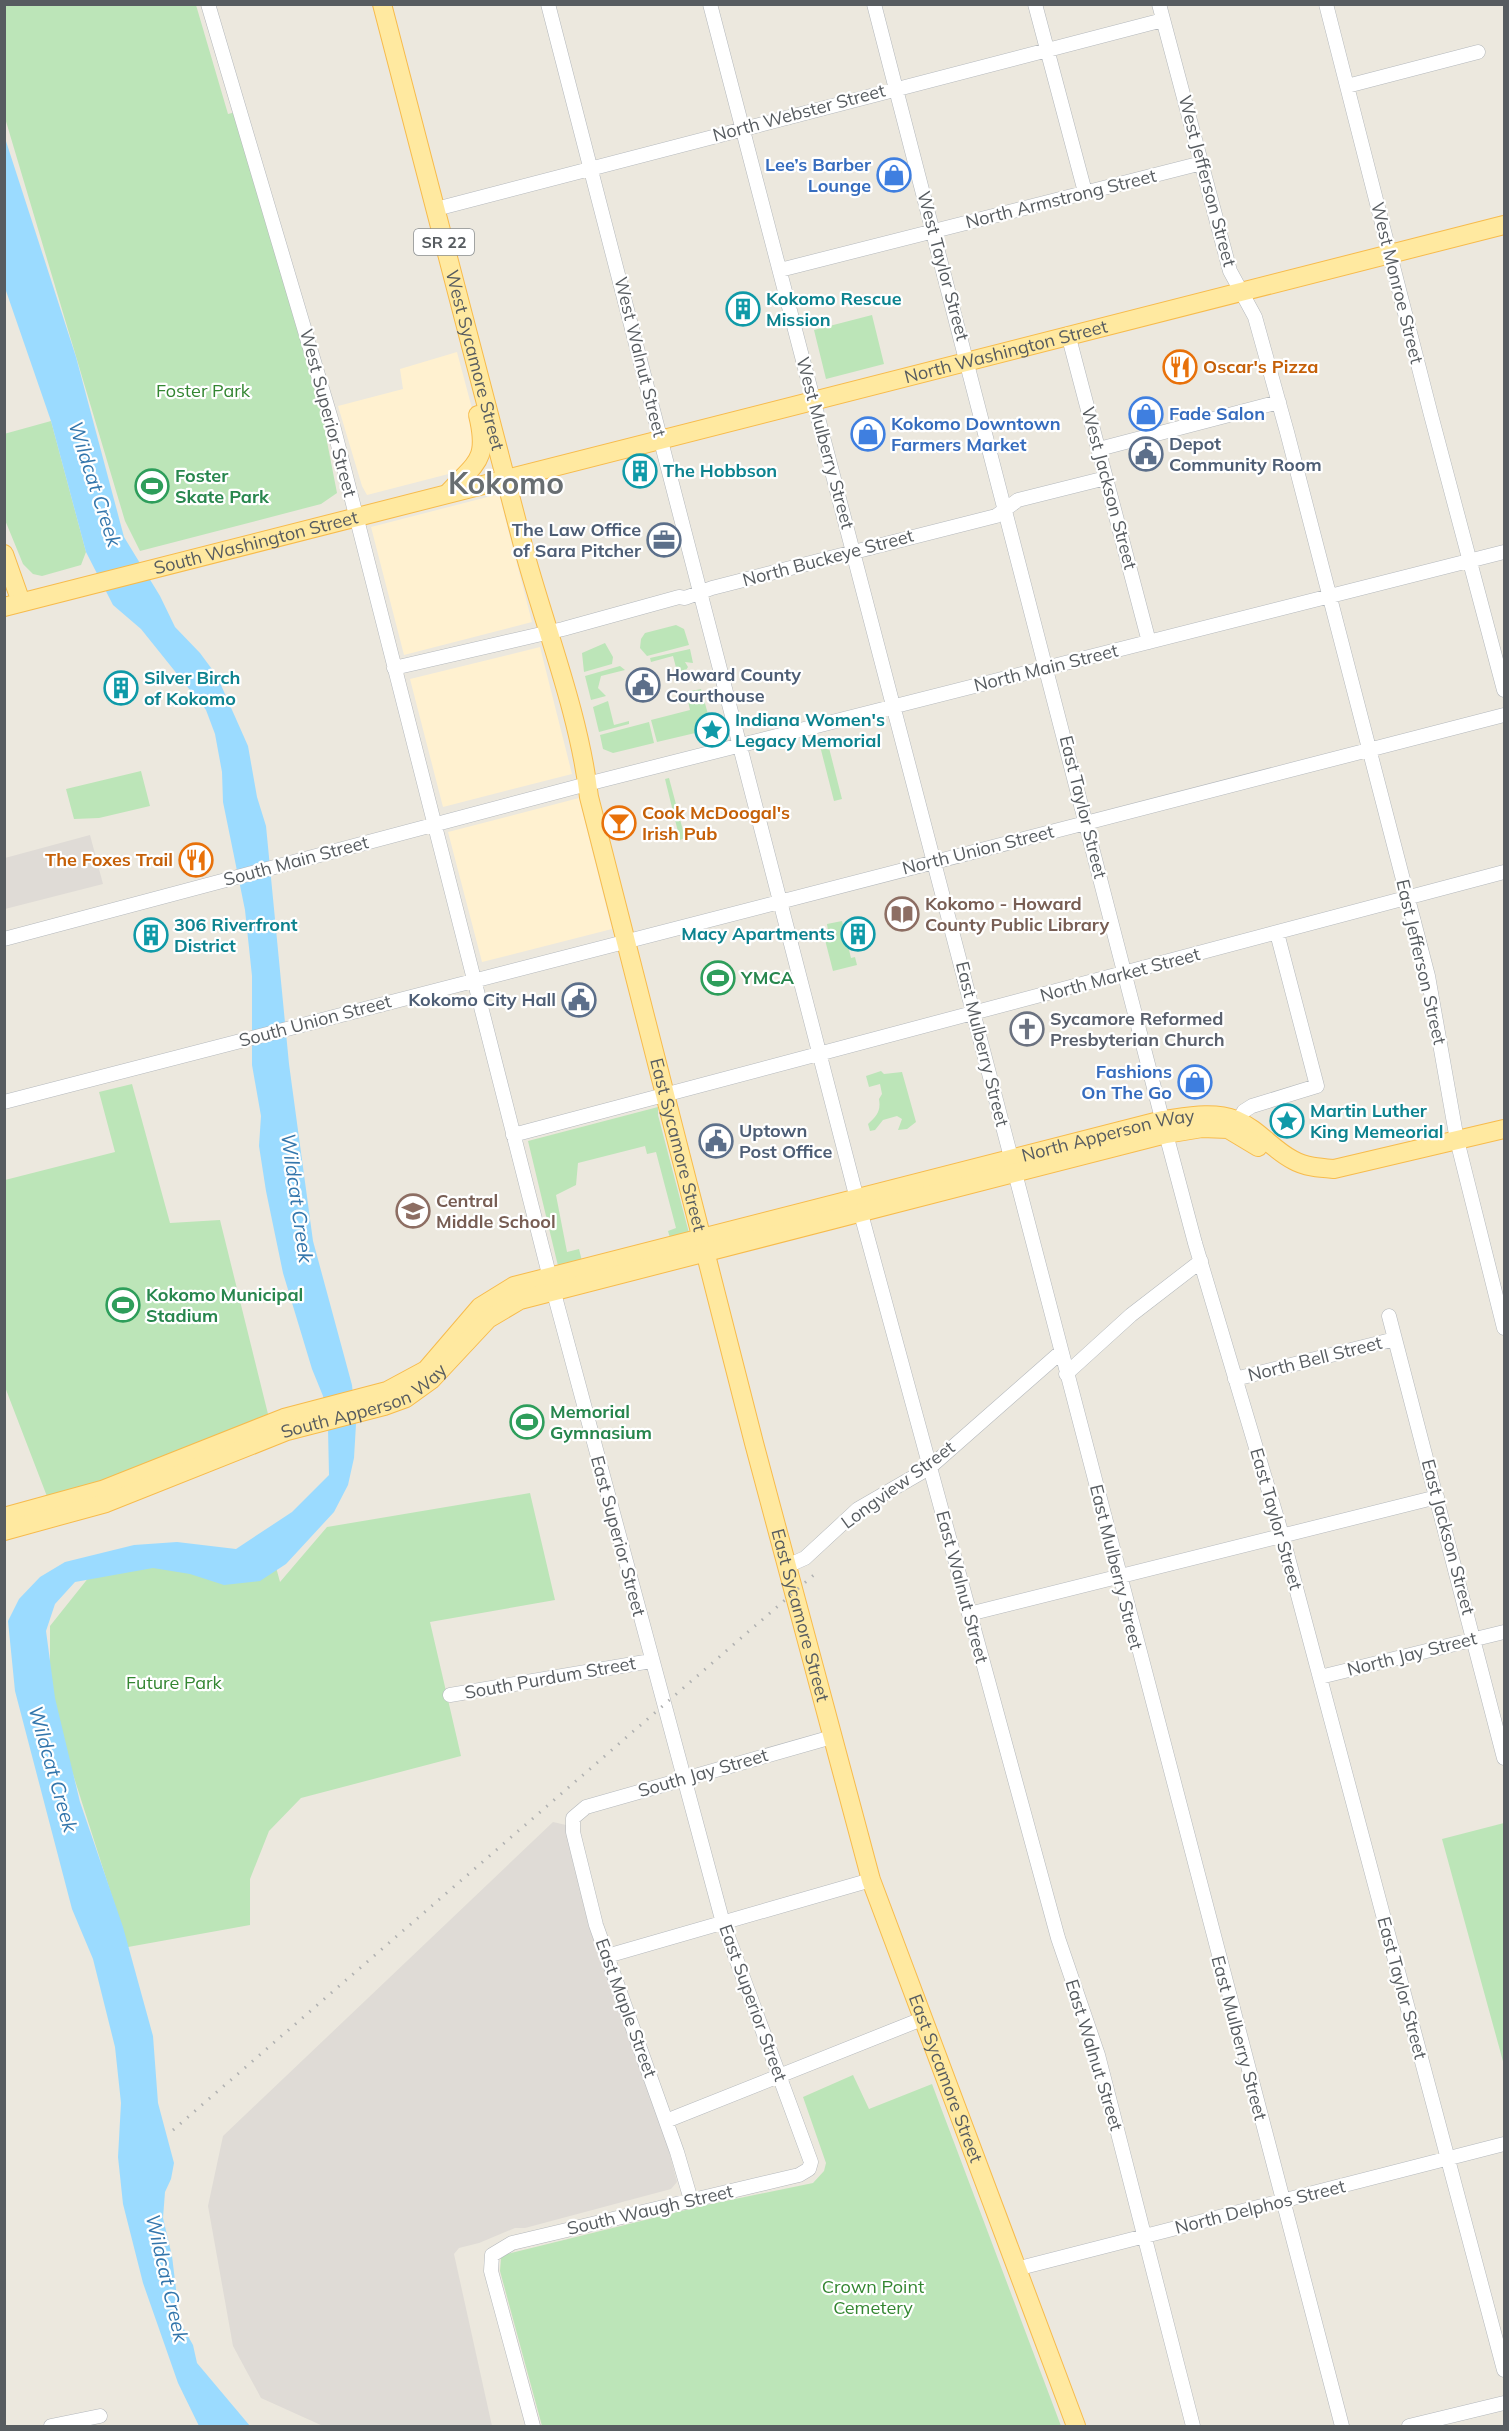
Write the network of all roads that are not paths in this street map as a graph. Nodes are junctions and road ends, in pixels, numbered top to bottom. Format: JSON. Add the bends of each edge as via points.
{"nodes":[{"id":1,"x":208,"y":4,"type":"edge"},
{"id":2,"x":382,"y":4,"type":"edge"},
{"id":3,"x":548,"y":4,"type":"edge"},
{"id":4,"x":710,"y":4,"type":"edge"},
{"id":5,"x":874,"y":4,"type":"edge"},
{"id":6,"x":1035,"y":4,"type":"edge"},
{"id":7,"x":1159,"y":4,"type":"edge"},
{"id":8,"x":1326,"y":4,"type":"edge"},
{"id":9,"x":1163,"y":20,"type":"junction"},
{"id":10,"x":1048,"y":50,"type":"junction"},
{"id":11,"x":1478,"y":52,"type":"dead end"},
{"id":12,"x":1347,"y":86,"type":"junction"},
{"id":13,"x":896,"y":88,"type":"junction"},
{"id":14,"x":743,"y":128,"type":"junction"},
{"id":15,"x":1202,"y":163,"type":"junction"},
{"id":16,"x":591,"y":169,"type":"junction"},
{"id":17,"x":1085,"y":192,"type":"junction"},
{"id":18,"x":436,"y":209,"type":"junction"},
{"id":19,"x":1504,"y":225,"type":"edge"},
{"id":20,"x":934,"y":231,"type":"junction"},
{"id":21,"x":1390,"y":254,"type":"junction"},
{"id":22,"x":780,"y":270,"type":"junction"},
{"id":23,"x":1241,"y":291,"type":"junction"},
{"id":24,"x":1068,"y":334,"type":"junction"},
{"id":25,"x":470,"y":345,"type":"junction"},
{"id":26,"x":968,"y":360,"type":"junction"},
{"id":27,"x":814,"y":400,"type":"junction"},
{"id":28,"x":1279,"y":402,"type":"junction"},
{"id":29,"x":661,"y":439,"type":"junction"},
{"id":30,"x":1099,"y":449,"type":"junction"},
{"id":31,"x":1106,"y":478,"type":"junction"},
{"id":32,"x":506,"y":479,"type":"junction"},
{"id":33,"x":448,"y":494,"type":"junction"},
{"id":34,"x":1006,"y":509,"type":"junction"},
{"id":35,"x":356,"y":516,"type":"junction"},
{"id":36,"x":854,"y":552,"type":"junction"},
{"id":37,"x":1504,"y":552,"type":"edge"},
{"id":38,"x":4,"y":554,"type":"edge"},
{"id":39,"x":1469,"y":561,"type":"junction"},
{"id":40,"x":700,"y":592,"type":"junction"},
{"id":41,"x":1328,"y":598,"type":"junction"},
{"id":42,"x":13,"y":605,"type":"edge"},
{"id":43,"x":548,"y":631,"type":"junction"},
{"id":44,"x":1149,"y":642,"type":"junction"},
{"id":45,"x":1047,"y":668,"type":"junction"},
{"id":46,"x":394,"y":669,"type":"junction"},
{"id":47,"x":1504,"y":690,"type":"edge"},
{"id":48,"x":894,"y":708,"type":"junction"},
{"id":49,"x":1504,"y":715,"type":"edge"},
{"id":50,"x":738,"y":746,"type":"junction"},
{"id":51,"x":1369,"y":749,"type":"junction"},
{"id":52,"x":587,"y":784,"type":"junction"},
{"id":53,"x":1087,"y":822,"type":"junction"},
{"id":54,"x":433,"y":825,"type":"junction"},
{"id":55,"x":934,"y":860,"type":"junction"},
{"id":56,"x":1504,"y":872,"type":"edge"},
{"id":57,"x":1407,"y":898,"type":"junction"},
{"id":58,"x":780,"y":901,"type":"junction"},
{"id":59,"x":1277,"y":933,"type":"junction"},
{"id":60,"x":4,"y":939,"type":"edge"},
{"id":61,"x":626,"y":941,"type":"junction"},
{"id":62,"x":1125,"y":974,"type":"junction"},
{"id":63,"x":473,"y":980,"type":"junction"},
{"id":64,"x":974,"y":1014,"type":"junction"},
{"id":65,"x":820,"y":1054,"type":"junction"},
{"id":66,"x":665,"y":1095,"type":"junction"},
{"id":67,"x":4,"y":1102,"type":"edge"},
{"id":68,"x":1164,"y":1127,"type":"junction"},
{"id":69,"x":1235,"y":1127,"type":"junction"},
{"id":70,"x":1504,"y":1128,"type":"edge"},
{"id":71,"x":513,"y":1135,"type":"junction"},
{"id":72,"x":1504,"y":1139,"type":"edge"},
{"id":73,"x":1459,"y":1145,"type":"junction"},
{"id":74,"x":1013,"y":1166,"type":"junction"},
{"id":75,"x":859,"y":1206,"type":"junction"},
{"id":76,"x":704,"y":1246,"type":"junction"},
{"id":77,"x":1201,"y":1261,"type":"junction"},
{"id":78,"x":552,"y":1285,"type":"junction"},
{"id":79,"x":1501,"y":1300,"type":"edge"},
{"id":80,"x":1389,"y":1316,"type":"dead end"},
{"id":81,"x":1504,"y":1328,"type":"edge"},
{"id":82,"x":1395,"y":1339,"type":"junction"},
{"id":83,"x":1061,"y":1352,"type":"junction"},
{"id":84,"x":1066,"y":1374,"type":"junction"},
{"id":85,"x":1236,"y":1379,"type":"junction"},
{"id":86,"x":291,"y":1423,"type":"junction"},
{"id":87,"x":929,"y":1468,"type":"junction"},
{"id":88,"x":1437,"y":1497,"type":"junction"},
{"id":89,"x":4,"y":1517,"type":"edge"},
{"id":90,"x":4,"y":1531,"type":"edge"},
{"id":91,"x":1282,"y":1535,"type":"junction"},
{"id":92,"x":787,"y":1566,"type":"junction"},
{"id":93,"x":1118,"y":1576,"type":"junction"},
{"id":94,"x":969,"y":1614,"type":"junction"},
{"id":95,"x":1504,"y":1632,"type":"edge"},
{"id":96,"x":1474,"y":1639,"type":"junction"},
{"id":97,"x":651,"y":1661,"type":"junction"},
{"id":98,"x":1320,"y":1677,"type":"junction"},
{"id":99,"x":450,"y":1695,"type":"dead end"},
{"id":100,"x":832,"y":1737,"type":"junction"},
{"id":101,"x":1504,"y":1758,"type":"edge"},
{"id":102,"x":683,"y":1779,"type":"junction"},
{"id":103,"x":576,"y":1814,"type":"joint"},
{"id":104,"x":871,"y":1880,"type":"junction"},
{"id":105,"x":723,"y":1923,"type":"junction"},
{"id":106,"x":606,"y":1956,"type":"junction"},
{"id":107,"x":922,"y":2019,"type":"junction"},
{"id":108,"x":779,"y":2075,"type":"junction"},
{"id":109,"x":666,"y":2121,"type":"junction"},
{"id":110,"x":1504,"y":2144,"type":"edge"},
{"id":111,"x":1447,"y":2159,"type":"junction"},
{"id":112,"x":809,"y":2169,"type":"joint"},
{"id":113,"x":691,"y":2200,"type":"junction"},
{"id":114,"x":1281,"y":2201,"type":"junction"},
{"id":115,"x":1144,"y":2236,"type":"junction"},
{"id":116,"x":1017,"y":2269,"type":"junction"},
{"id":117,"x":1504,"y":2370,"type":"edge"},
{"id":118,"x":1504,"y":2403,"type":"edge"},
{"id":119,"x":100,"y":2416,"type":"dead end"},
{"id":120,"x":51,"y":2427,"type":"edge"},
{"id":121,"x":533,"y":2427,"type":"edge"},
{"id":122,"x":1076,"y":2427,"type":"edge"},
{"id":123,"x":1193,"y":2427,"type":"edge"},
{"id":124,"x":1342,"y":2427,"type":"edge"},
{"id":125,"x":1409,"y":2427,"type":"edge"}],
"edges":[{"from":1,"to":35,"type":"street","name":"West Superior Street","via":[[334,429]]},
{"from":2,"to":18,"type":"main road","name":"West Sycamore Street","number":"SR 22"},
{"from":3,"to":16,"type":"street","name":"West Walnut Street"},
{"from":4,"to":14,"type":"street","name":"West Mulberry Street"},
{"from":5,"to":13,"type":"street","name":"West Taylor Street"},
{"from":6,"to":10,"type":"street"},
{"from":7,"to":9,"type":"street","name":"West Jefferson Street"},
{"from":8,"to":12,"type":"street","name":"West Monroe Street"},
{"from":9,"to":10,"type":"street","name":"North Webster Street"},
{"from":9,"to":15,"type":"street","name":"West Jefferson Street"},
{"from":10,"to":13,"type":"street","name":"North Webster Street"},
{"from":10,"to":17,"type":"street"},
{"from":11,"to":12,"type":"street"},
{"from":12,"to":21,"type":"street","name":"West Monroe Street"},
{"from":13,"to":14,"type":"street","name":"North Webster Street"},
{"from":13,"to":20,"type":"street","name":"West Taylor Street"},
{"from":14,"to":16,"type":"street","name":"North Webster Street"},
{"from":14,"to":22,"type":"street","name":"West Mulberry Street"},
{"from":15,"to":17,"type":"street","name":"North Armstrong Street"},
{"from":15,"to":23,"type":"street","name":"West Jefferson Street","via":[[1230,271]]},
{"from":16,"to":18,"type":"street","name":"North Webster Street"},
{"from":16,"to":29,"type":"street","name":"West Walnut Street"},
{"from":17,"to":20,"type":"street","name":"North Armstrong Street"},
{"from":18,"to":25,"type":"main road","name":"West Sycamore Street","number":"SR 22"},
{"from":19,"to":21,"type":"main road","name":"North Washington Street"},
{"from":20,"to":22,"type":"street","name":"North Armstrong Street"},
{"from":20,"to":26,"type":"street","name":"West Taylor Street"},
{"from":21,"to":23,"type":"main road","name":"North Washington Street"},
{"from":21,"to":39,"type":"street","name":"West Monroe Street"},
{"from":22,"to":27,"type":"street","name":"West Mulberry Street"},
{"from":23,"to":24,"type":"main road","name":"North Washington Street"},
{"from":23,"to":28,"type":"street","name":"West Jefferson Street","via":[[1255,317]]},
{"from":24,"to":26,"type":"main road","name":"North Washington Street"},
{"from":24,"to":30,"type":"street","name":"West Jackson Street"},
{"from":25,"to":32,"type":"main road","name":"West Sycamore Street","number":"SR 22"},
{"from":25,"to":33,"type":"main road","via":[[482,450],[471,472]]},
{"from":26,"to":27,"type":"main road","name":"North Washington Street"},
{"from":26,"to":34,"type":"street","name":"West Taylor Street"},
{"from":27,"to":29,"type":"main road","name":"North Washington Street"},
{"from":27,"to":36,"type":"street","name":"West Mulberry Street"},
{"from":28,"to":30,"type":"street"},
{"from":28,"to":41,"type":"street","name":"West Jefferson Street"},
{"from":29,"to":32,"type":"main road","name":"North Washington Street"},
{"from":29,"to":40,"type":"street","name":"West Walnut Street"},
{"from":30,"to":31,"type":"street","name":"West Jackson Street"},
{"from":31,"to":34,"type":"street","name":"North Buckeye Street","via":[[1018,500]]},
{"from":31,"to":44,"type":"street","name":"West Jackson Street"},
{"from":32,"to":33,"type":"main road","name":"South Washington Street"},
{"from":32,"to":43,"type":"main road","name":"West Sycamore Street"},
{"from":33,"to":35,"type":"main road","name":"South Washington Street"},
{"from":34,"to":36,"type":"street","name":"North Buckeye Street","via":[[996,516]]},
{"from":34,"to":45,"type":"street","name":"West Taylor Street"},
{"from":35,"to":42,"type":"main road","name":"South Washington Street"},
{"from":35,"to":46,"type":"street","name":"West Superior Street"},
{"from":36,"to":40,"type":"street","name":"North Buckeye Street"},
{"from":36,"to":48,"type":"street","name":"West Mulberry Street"},
{"from":37,"to":39,"type":"street","name":"North Main Street"},
{"from":38,"to":42,"type":"main road"},
{"from":39,"to":41,"type":"street","name":"North Main Street"},
{"from":39,"to":47,"type":"street","name":"West Monroe Street"},
{"from":40,"to":43,"type":"street","name":"North Buckeye Street"},
{"from":40,"to":50,"type":"street","name":"West Walnut Street"},
{"from":41,"to":44,"type":"street","name":"North Main Street"},
{"from":41,"to":51,"type":"street","name":"East Jefferson Street"},
{"from":43,"to":46,"type":"street","name":"North Buckeye Street"},
{"from":43,"to":52,"type":"main road","name":"West Sycamore Street","via":[[554,641]]},
{"from":44,"to":45,"type":"street","name":"North Main Street"},
{"from":45,"to":48,"type":"street","name":"North Main Street"},
{"from":45,"to":53,"type":"street","name":"East Taylor Street"},
{"from":46,"to":54,"type":"street","name":"West Superior Street"},
{"from":48,"to":50,"type":"street","name":"North Main Street"},
{"from":48,"to":55,"type":"street","name":"East Mulberry Street"},
{"from":49,"to":51,"type":"street","name":"North Union Street"},
{"from":50,"to":52,"type":"street","name":"North Main Street"},
{"from":50,"to":58,"type":"street","name":"East Walnut Street"},
{"from":51,"to":53,"type":"street","name":"North Union Street"},
{"from":51,"to":57,"type":"street","name":"East Jefferson Street"},
{"from":52,"to":54,"type":"street","name":"South Main Street"},
{"from":52,"to":61,"type":"main road","name":"East Sycamore Street"},
{"from":53,"to":55,"type":"street","name":"North Union Street"},
{"from":53,"to":62,"type":"street","name":"East Taylor Street"},
{"from":54,"to":60,"type":"street","name":"South Main Street"},
{"from":54,"to":63,"type":"street","name":"East Superior Street"},
{"from":55,"to":58,"type":"street","name":"North Union Street"},
{"from":55,"to":64,"type":"street","name":"East Mulberry Street"},
{"from":56,"to":57,"type":"street","name":"North Market Street"},
{"from":57,"to":59,"type":"street","name":"North Market Street"},
{"from":57,"to":73,"type":"street","name":"East Jefferson Street","via":[[1428,976]]},
{"from":58,"to":61,"type":"street","name":"North Union Street"},
{"from":58,"to":65,"type":"street","name":"East Walnut Street"},
{"from":59,"to":62,"type":"street","name":"North Market Street"},
{"from":59,"to":69,"type":"street","via":[[1317,1086],[1252,1106]]},
{"from":61,"to":63,"type":"street","name":"South Union Street"},
{"from":61,"to":66,"type":"main road","name":"East Sycamore Street"},
{"from":62,"to":64,"type":"street","name":"North Market Street"},
{"from":62,"to":68,"type":"street","name":"East Taylor Street"},
{"from":63,"to":67,"type":"street","name":"South Union Street"},
{"from":63,"to":71,"type":"street","name":"East Superior Street"},
{"from":64,"to":65,"type":"street","name":"North Market Street"},
{"from":64,"to":74,"type":"street","name":"East Mulberry Street"},
{"from":65,"to":66,"type":"street","name":"North Market Street"},
{"from":65,"to":75,"type":"street","name":"East Walnut Street"},
{"from":66,"to":71,"type":"street","name":"North Market Street"},
{"from":66,"to":76,"type":"main road","name":"East Sycamore Street"},
{"from":68,"to":69,"type":"main road","name":"North Apperson Way","via":[[1200,1115]]},
{"from":68,"to":74,"type":"main road","name":"North Apperson Way"},
{"from":68,"to":77,"type":"street","name":"East Taylor Street"},
{"from":69,"to":73,"type":"main road","name":"North Apperson Way","via":[[1283,1167],[1317,1179],[1353,1178]]},
{"from":70,"to":73,"type":"main road","name":"North Apperson Way"},
{"from":71,"to":78,"type":"street","name":"East Superior Street"},
{"from":72,"to":73,"type":"main road","name":"North Apperson Way"},
{"from":73,"to":79,"type":"street","name":"East Jefferson Street"},
{"from":74,"to":75,"type":"main road","name":"North Apperson Way"},
{"from":74,"to":83,"type":"street","name":"East Mulberry Street"},
{"from":75,"to":76,"type":"main road","name":"North Apperson Way"},
{"from":75,"to":87,"type":"street","name":"East Walnut Street"},
{"from":76,"to":78,"type":"main road","name":"South Apperson Way"},
{"from":76,"to":92,"type":"main road","name":"East Sycamore Street"},
{"from":77,"to":84,"type":"street","via":[[1131,1315]]},
{"from":77,"to":85,"type":"street","name":"East Taylor Street"},
{"from":78,"to":86,"type":"main road","name":"South Apperson Way","via":[[514,1287],[492,1298],[426,1370],[382,1400]]},
{"from":78,"to":97,"type":"street","name":"East Superior Street"},
{"from":79,"to":81,"type":"street","name":"East Jefferson Street"},
{"from":80,"to":82,"type":"street","name":"East Jackson Street"},
{"from":82,"to":85,"type":"street","name":"North Bell Street"},
{"from":82,"to":88,"type":"street","name":"East Jackson Street"},
{"from":83,"to":84,"type":"street","name":"East Mulberry Street"},
{"from":83,"to":87,"type":"street","name":"Longview Street"},
{"from":84,"to":93,"type":"street","name":"East Mulberry Street"},
{"from":85,"to":91,"type":"street","name":"East Taylor Street"},
{"from":86,"to":89,"type":"main road","name":"South Apperson Way","via":[[102,1490]]},
{"from":86,"to":90,"type":"main road","name":"South Apperson Way","via":[[106,1503]]},
{"from":87,"to":92,"type":"street","name":"Longview Street","via":[[858,1509],[805,1558]]},
{"from":87,"to":94,"type":"street","name":"East Walnut Street"},
{"from":88,"to":91,"type":"street"},
{"from":88,"to":96,"type":"street","name":"East Jackson Street"},
{"from":91,"to":93,"type":"street"},
{"from":91,"to":98,"type":"street","name":"East Taylor Street"},
{"from":92,"to":100,"type":"main road","name":"East Sycamore Street"},
{"from":93,"to":94,"type":"street"},
{"from":93,"to":114,"type":"street","name":"East Mulberry Street"},
{"from":94,"to":115,"type":"street","name":"East Walnut Street","via":[[1058,1938],[1098,2055]]},
{"from":95,"to":96,"type":"street","name":"North Jay Street"},
{"from":96,"to":98,"type":"street","name":"North Jay Street"},
{"from":96,"to":101,"type":"street","name":"East Jackson Street"},
{"from":97,"to":99,"type":"street","name":"South Purdum Street"},
{"from":97,"to":102,"type":"street","name":"East Superior Street"},
{"from":98,"to":111,"type":"street","name":"East Taylor Street"},
{"from":100,"to":102,"type":"street","name":"South Jay Street"},
{"from":100,"to":104,"type":"main road","name":"East Sycamore Street"},
{"from":102,"to":103,"type":"street","name":"South Jay Street","via":[[586,1807]]},
{"from":102,"to":105,"type":"street","name":"East Superior Street"},
{"from":103,"to":106,"type":"street","name":"East Maple Street","via":[[573,1832]]},
{"from":104,"to":105,"type":"street"},
{"from":104,"to":107,"type":"main road","name":"East Sycamore Street"},
{"from":105,"to":106,"type":"street"},
{"from":105,"to":108,"type":"street","name":"East Superior Street"},
{"from":106,"to":109,"type":"street","name":"East Maple Street"},
{"from":107,"to":108,"type":"street"},
{"from":107,"to":116,"type":"main road","name":"East Sycamore Street"},
{"from":108,"to":109,"type":"street"},
{"from":108,"to":112,"type":"street","name":"East Superior Street","via":[[806,2145]]},
{"from":109,"to":113,"type":"street","name":"East Maple Street"},
{"from":110,"to":111,"type":"street","name":"North Delphos Street"},
{"from":111,"to":114,"type":"street","name":"North Delphos Street"},
{"from":111,"to":117,"type":"street","name":"East Taylor Street"},
{"from":112,"to":113,"type":"street","name":"South Waugh Street","via":[[799,2175]]},
{"from":113,"to":121,"type":"street","name":"South Waugh Street","via":[[512,2242],[492,2255],[491,2271]]},
{"from":114,"to":115,"type":"street","name":"North Delphos Street"},
{"from":114,"to":124,"type":"street","name":"East Mulberry Street"},
{"from":115,"to":116,"type":"street","name":"North Delphos Street"},
{"from":115,"to":123,"type":"street","name":"East Walnut Street"},
{"from":116,"to":122,"type":"main road","name":"East Sycamore Street"},
{"from":118,"to":125,"type":"street"},
{"from":119,"to":120,"type":"street"}]}
